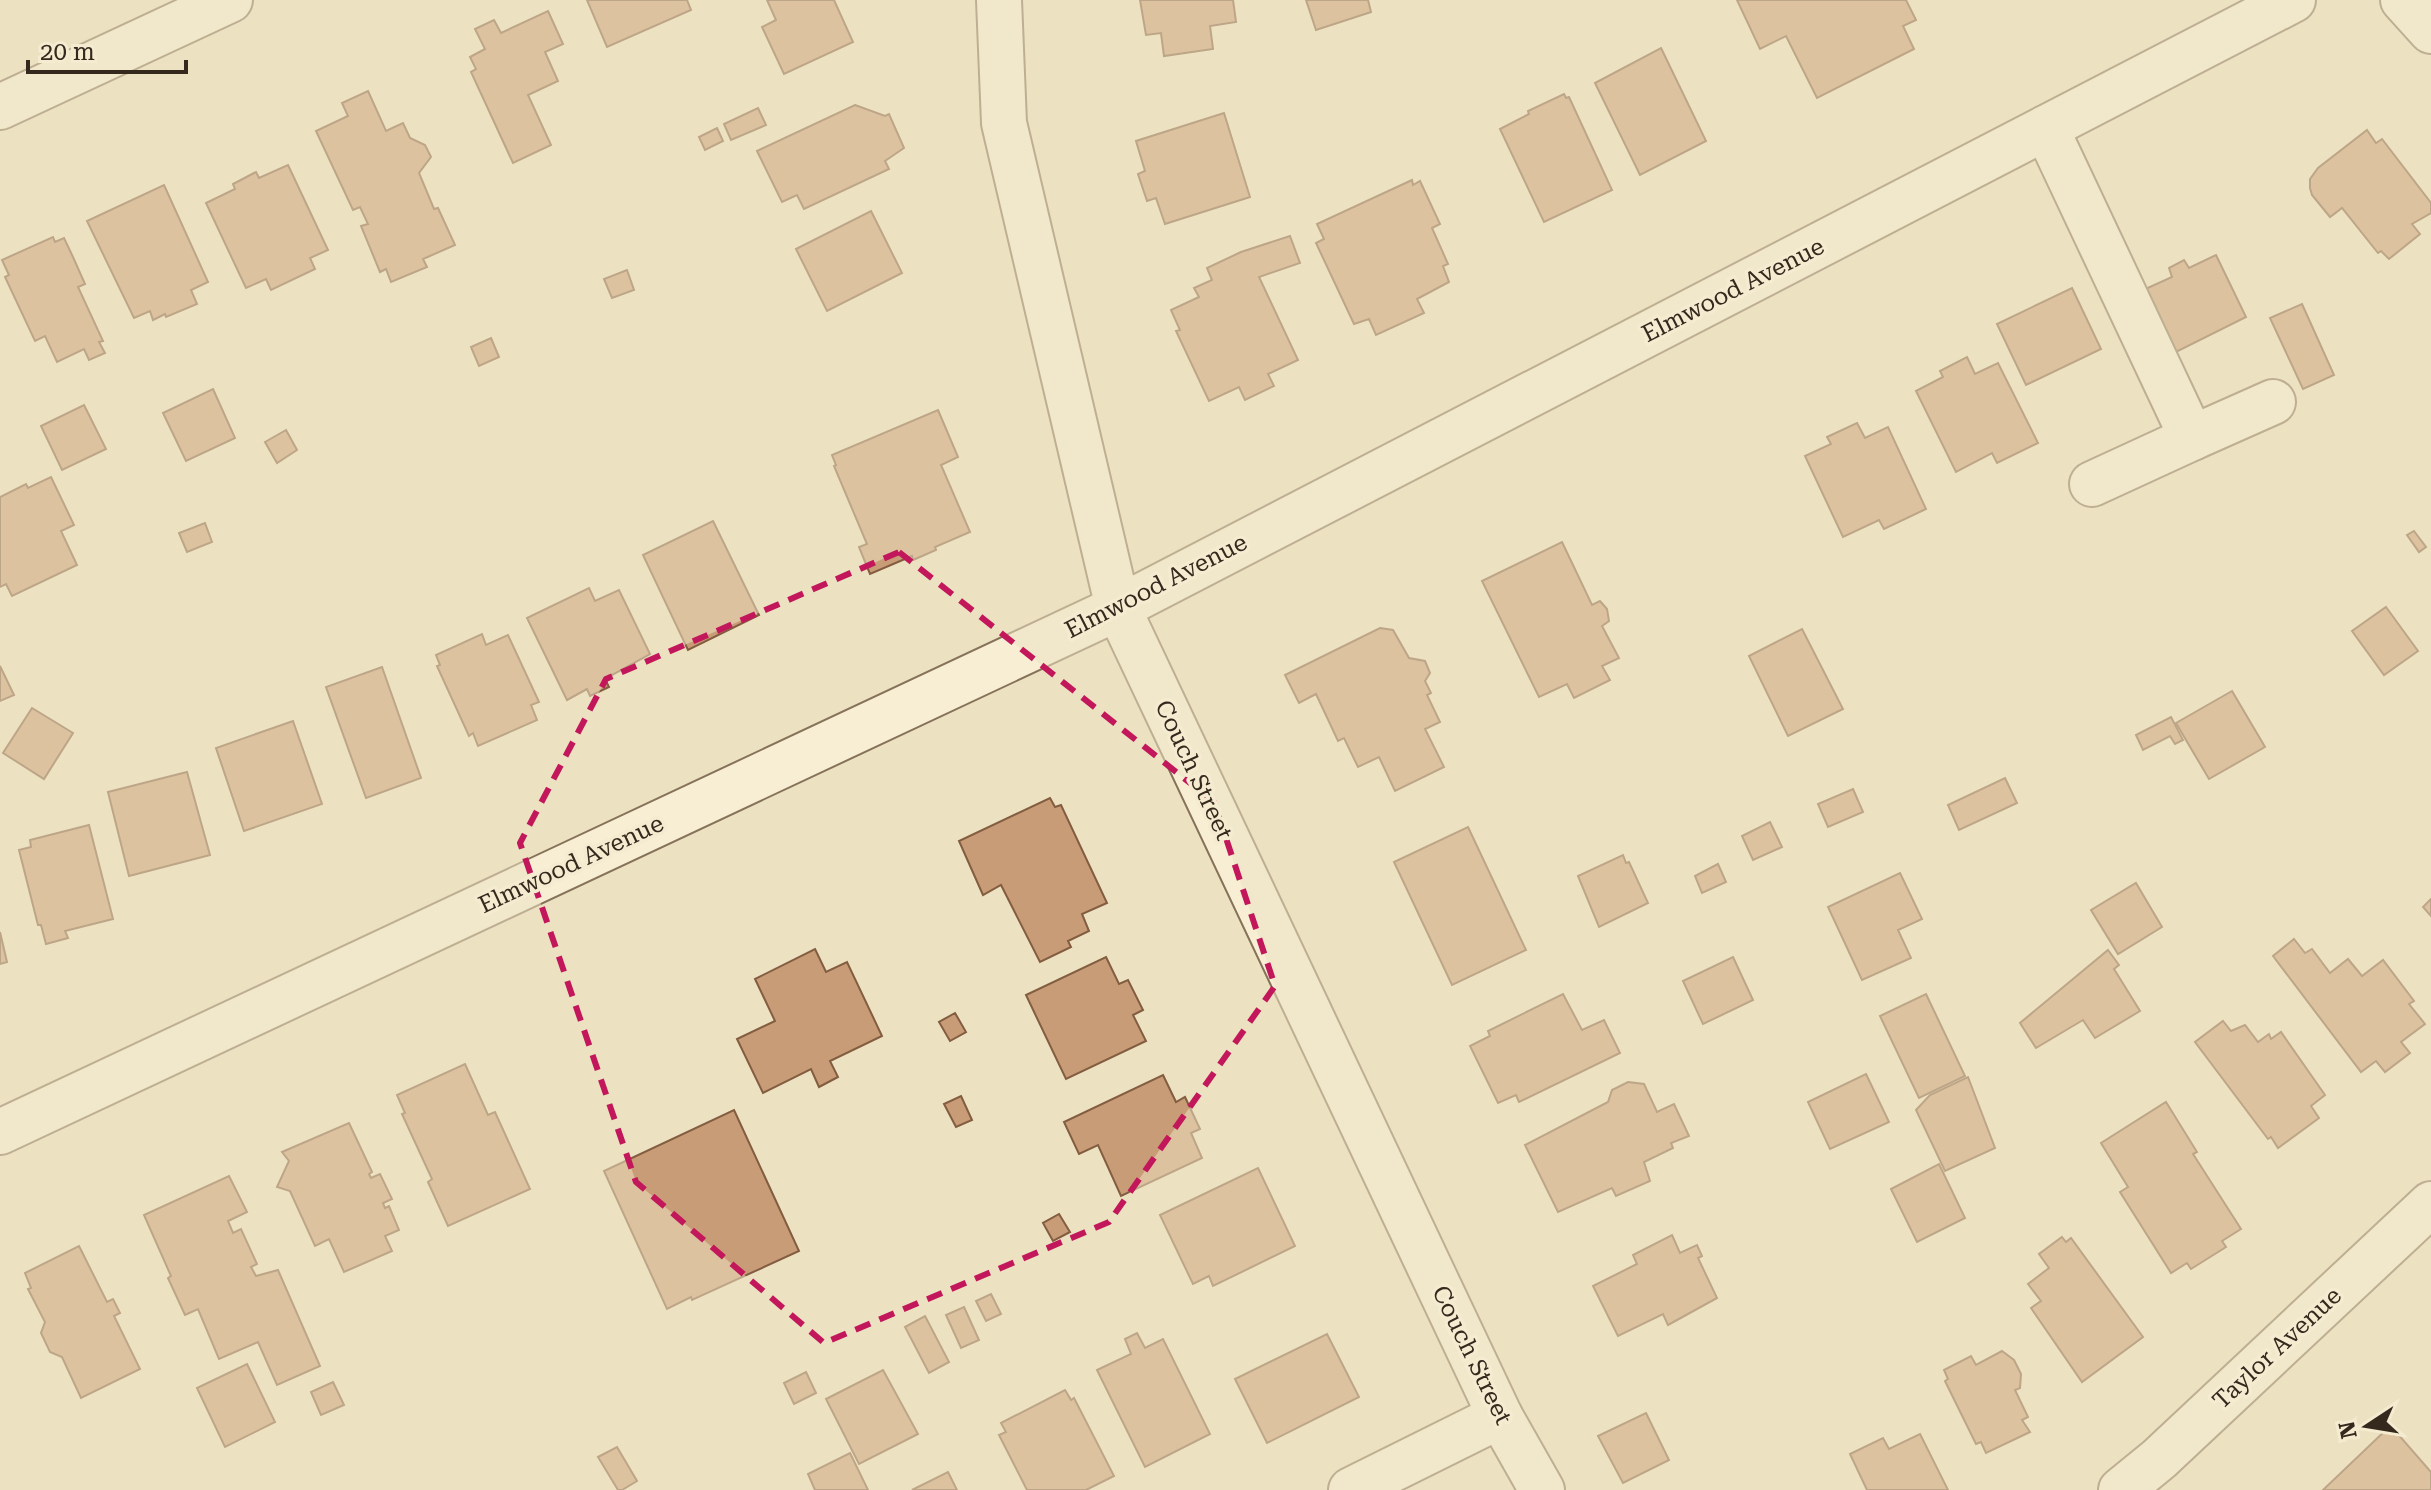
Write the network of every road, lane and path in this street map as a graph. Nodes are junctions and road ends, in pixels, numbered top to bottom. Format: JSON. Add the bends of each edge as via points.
{"nodes":[{"id":1,"x":230,"y":0,"type":"edge"},
{"id":2,"x":999,"y":0,"type":"edge"},
{"id":3,"x":2293,"y":0,"type":"edge"},
{"id":4,"x":2403,"y":0,"type":"edge"},
{"id":5,"x":2431,"y":31,"type":"edge"},
{"id":6,"x":0,"y":107,"type":"edge"},
{"id":7,"x":2046,"y":128,"type":"junction"},
{"id":8,"x":2273,"y":402,"type":"dead end"},
{"id":9,"x":2192,"y":438,"type":"junction"},
{"id":10,"x":2092,"y":484,"type":"dead end"},
{"id":11,"x":1118,"y":608,"type":"junction"},
{"id":12,"x":0,"y":1132,"type":"edge"},
{"id":13,"x":2431,"y":1204,"type":"edge"},
{"id":14,"x":1500,"y":1416,"type":"junction"},
{"id":15,"x":1351,"y":1490,"type":"edge"},
{"id":16,"x":1542,"y":1490,"type":"edge"},
{"id":17,"x":2121,"y":1490,"type":"edge"}],
"edges":[{"from":1,"to":6,"type":"street"},
{"from":2,"to":11,"type":"street","name":"Couch Street","via":[[1004,123]]},
{"from":3,"to":7,"type":"street","name":"Elmwood Avenue"},
{"from":4,"to":5,"type":"street"},
{"from":7,"to":9,"type":"street"},
{"from":7,"to":11,"type":"street","name":"Elmwood Avenue"},
{"from":8,"to":9,"type":"street"},
{"from":9,"to":10,"type":"street"},
{"from":11,"to":12,"type":"street","name":"Elmwood Avenue"},
{"from":11,"to":14,"type":"street","name":"Couch Street"},
{"from":13,"to":17,"type":"street","name":"Taylor Avenue"},
{"from":14,"to":15,"type":"street"},
{"from":14,"to":16,"type":"street","name":"Couch Street"}]}
